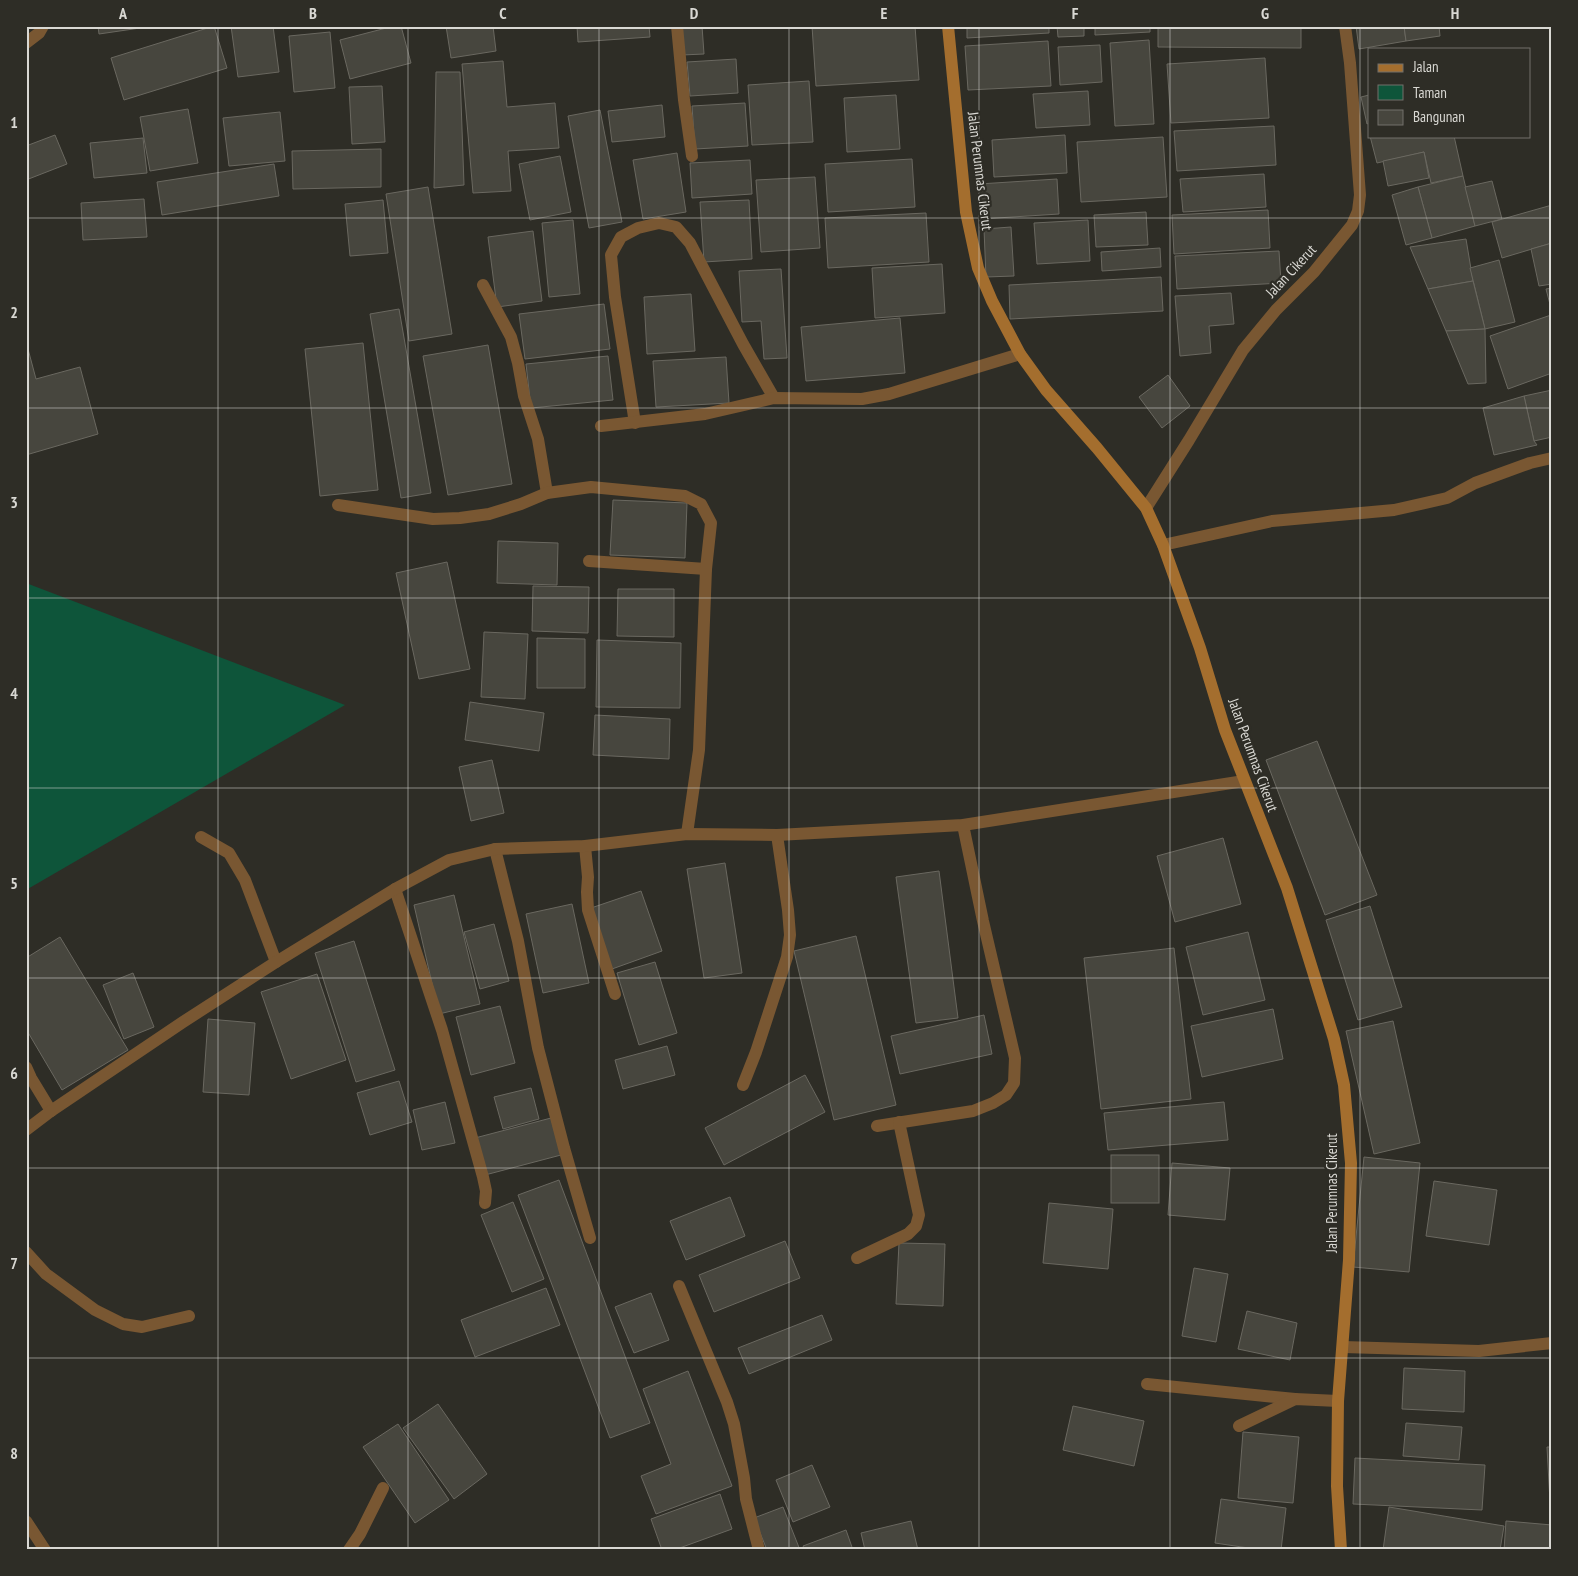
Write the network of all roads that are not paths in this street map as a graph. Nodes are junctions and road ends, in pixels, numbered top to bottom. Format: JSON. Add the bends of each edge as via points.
{"nodes":[{"id":1,"x":43,"y":26,"type":"edge"},
{"id":2,"x":677,"y":26,"type":"edge"},
{"id":3,"x":948,"y":26,"type":"edge"},
{"id":4,"x":1345,"y":26,"type":"edge"},
{"id":5,"x":26,"y":44,"type":"edge"},
{"id":6,"x":692,"y":156,"type":"dead end"},
{"id":7,"x":483,"y":285,"type":"dead end"},
{"id":8,"x":1020,"y":354,"type":"junction"},
{"id":9,"x":774,"y":398,"type":"junction"},
{"id":10,"x":635,"y":423,"type":"junction"},
{"id":11,"x":601,"y":426,"type":"dead end"},
{"id":12,"x":1552,"y":458,"type":"edge"},
{"id":13,"x":547,"y":493,"type":"junction"},
{"id":14,"x":338,"y":505,"type":"dead end"},
{"id":15,"x":1146,"y":508,"type":"junction"},
{"id":16,"x":1163,"y":544,"type":"junction"},
{"id":17,"x":589,"y":561,"type":"dead end"},
{"id":18,"x":706,"y":569,"type":"junction"},
{"id":19,"x":1244,"y":781,"type":"junction"},
{"id":20,"x":963,"y":825,"type":"junction"},
{"id":21,"x":688,"y":834,"type":"junction"},
{"id":22,"x":777,"y":835,"type":"junction"},
{"id":23,"x":201,"y":837,"type":"dead end"},
{"id":24,"x":586,"y":846,"type":"junction"},
{"id":25,"x":495,"y":849,"type":"junction"},
{"id":26,"x":396,"y":889,"type":"junction"},
{"id":27,"x":276,"y":962,"type":"junction"},
{"id":28,"x":615,"y":994,"type":"dead end"},
{"id":29,"x":26,"y":1067,"type":"edge"},
{"id":30,"x":743,"y":1085,"type":"dead end"},
{"id":31,"x":51,"y":1111,"type":"junction"},
{"id":32,"x":899,"y":1122,"type":"junction"},
{"id":33,"x":877,"y":1126,"type":"dead end"},
{"id":34,"x":26,"y":1130,"type":"edge"},
{"id":35,"x":485,"y":1203,"type":"dead end"},
{"id":36,"x":590,"y":1238,"type":"dead end"},
{"id":37,"x":26,"y":1252,"type":"edge"},
{"id":38,"x":857,"y":1258,"type":"dead end"},
{"id":39,"x":679,"y":1286,"type":"dead end"},
{"id":40,"x":189,"y":1316,"type":"dead end"},
{"id":41,"x":1552,"y":1343,"type":"edge"},
{"id":42,"x":1343,"y":1347,"type":"junction"},
{"id":43,"x":1147,"y":1384,"type":"dead end"},
{"id":44,"x":1294,"y":1399,"type":"junction"},
{"id":45,"x":1338,"y":1401,"type":"junction"},
{"id":46,"x":1239,"y":1426,"type":"dead end"},
{"id":47,"x":383,"y":1488,"type":"dead end"},
{"id":48,"x":26,"y":1520,"type":"edge"},
{"id":49,"x":45,"y":1550,"type":"edge"},
{"id":50,"x":349,"y":1550,"type":"edge"},
{"id":51,"x":759,"y":1550,"type":"edge"},
{"id":52,"x":1341,"y":1550,"type":"edge"}],
"edges":[{"from":1,"to":5,"type":"street"},
{"from":2,"to":6,"type":"street"},
{"from":3,"to":8,"type":"street","name":"Jalan Perumnas Cikerut","via":[[968,222],[978,268]]},
{"from":4,"to":15,"type":"street","name":"Jalan Cikerut","via":[[1359,186],[1358,211],[1352,225],[1314,272],[1276,310],[1243,350]]},
{"from":7,"to":13,"type":"street","via":[[511,338],[538,439]]},
{"from":8,"to":9,"type":"street","via":[[889,394],[862,399]]},
{"from":8,"to":15,"type":"street","name":"Jalan Perumnas Cikerut","via":[[1046,390]]},
{"from":9,"to":10,"type":"street","via":[[705,414]]},
{"from":9,"to":10,"type":"street","via":[[690,243],[676,227],[659,223],[638,228],[621,237],[611,255]]},
{"from":10,"to":11,"type":"street"},
{"from":12,"to":16,"type":"street","via":[[1475,483],[1447,498],[1394,510],[1272,521]]},
{"from":13,"to":14,"type":"street","via":[[489,514],[460,518],[433,519]]},
{"from":13,"to":18,"type":"street","via":[[591,487],[685,496],[701,504],[711,523]]},
{"from":15,"to":16,"type":"street","name":"Jalan Perumnas Cikerut"},
{"from":16,"to":19,"type":"street","name":"Jalan Perumnas Cikerut"},
{"from":17,"to":18,"type":"street"},
{"from":18,"to":21,"type":"street","via":[[699,750]]},
{"from":19,"to":20,"type":"street"},
{"from":19,"to":42,"type":"street","name":"Jalan Perumnas Cikerut","via":[[1286,888],[1334,1039],[1344,1085],[1351,1163]]},
{"from":20,"to":22,"type":"street"},
{"from":20,"to":32,"type":"street","via":[[1015,1058],[1014,1083],[1006,1095],[973,1111]]},
{"from":21,"to":22,"type":"street"},
{"from":21,"to":24,"type":"street"},
{"from":22,"to":30,"type":"street","via":[[790,934],[787,957]]},
{"from":23,"to":27,"type":"street","via":[[230,853],[245,880]]},
{"from":24,"to":25,"type":"street"},
{"from":24,"to":28,"type":"street","via":[[588,910]]},
{"from":25,"to":26,"type":"street","via":[[449,860]]},
{"from":25,"to":36,"type":"street","via":[[518,942],[538,1048]]},
{"from":26,"to":27,"type":"street"},
{"from":26,"to":35,"type":"street","via":[[442,1030],[484,1177]]},
{"from":27,"to":31,"type":"street"},
{"from":29,"to":31,"type":"street"},
{"from":31,"to":34,"type":"street"},
{"from":32,"to":33,"type":"street"},
{"from":32,"to":38,"type":"street","via":[[919,1215],[916,1226],[908,1234]]},
{"from":37,"to":40,"type":"street","via":[[46,1274],[95,1310],[123,1324],[142,1327]]},
{"from":39,"to":51,"type":"street","via":[[734,1424],[746,1500]]},
{"from":41,"to":42,"type":"street","via":[[1479,1351]]},
{"from":42,"to":45,"type":"street","name":"Jalan Perumnas Cikerut"},
{"from":43,"to":44,"type":"street"},
{"from":44,"to":45,"type":"street"},
{"from":44,"to":46,"type":"street"},
{"from":45,"to":52,"type":"street","name":"Jalan Perumnas Cikerut","via":[[1337,1486]]},
{"from":47,"to":50,"type":"street"},
{"from":48,"to":49,"type":"street"}]}
